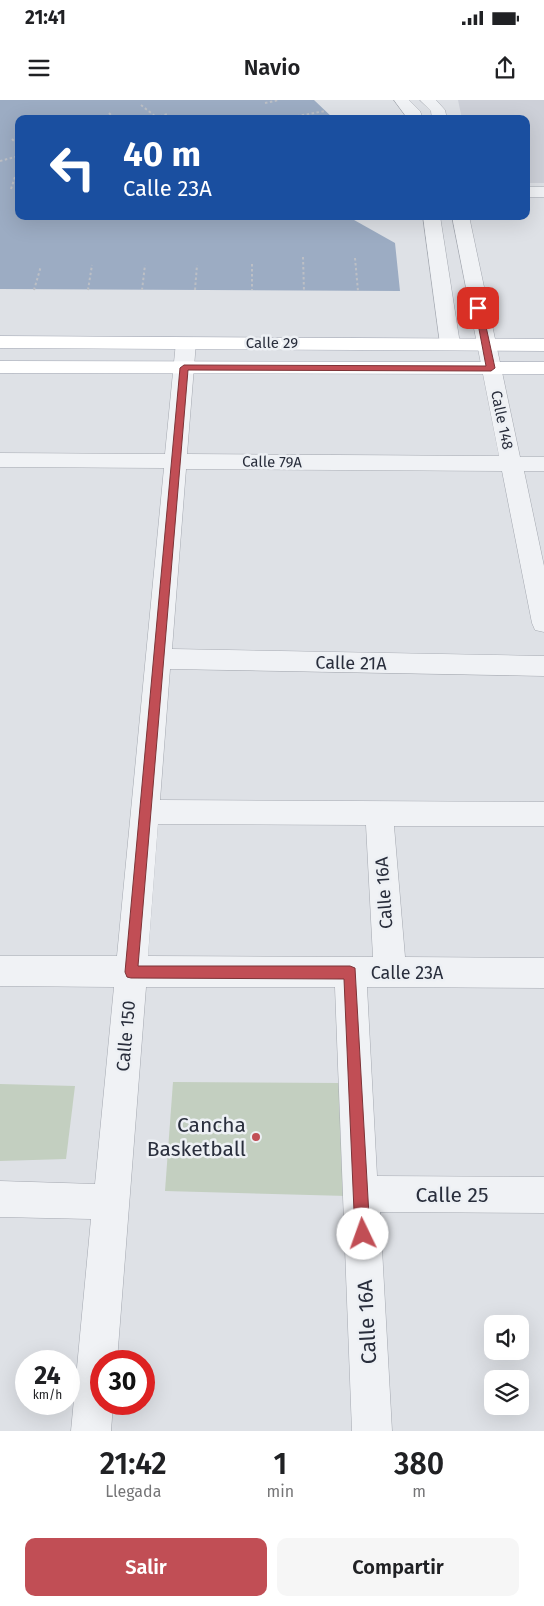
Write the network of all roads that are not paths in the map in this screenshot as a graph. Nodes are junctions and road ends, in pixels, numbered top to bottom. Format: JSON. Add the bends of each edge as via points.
{"nodes":[{"id":1,"x":400,"y":100,"type":"edge"},
{"id":2,"x":427,"y":100,"type":"edge"},
{"id":3,"x":414,"y":115,"type":"edge"},
{"id":4,"x":439,"y":115,"type":"edge"},
{"id":5,"x":530,"y":192,"type":"edge"},
{"id":6,"x":544,"y":192,"type":"edge"},
{"id":7,"x":432,"y":223,"type":"edge"},
{"id":8,"x":461,"y":223,"type":"edge"},
{"id":9,"x":471,"y":273,"type":"junction"},
{"id":10,"x":440,"y":276,"type":"junction"},
{"id":11,"x":0,"y":342,"type":"edge"},
{"id":12,"x":450,"y":344,"type":"junction"},
{"id":13,"x":486,"y":344,"type":"junction"},
{"id":14,"x":544,"y":344,"type":"edge"},
{"id":15,"x":185,"y":355,"type":"junction"},
{"id":16,"x":0,"y":367,"type":"edge"},
{"id":17,"x":491,"y":368,"type":"junction"},
{"id":18,"x":544,"y":368,"type":"edge"},
{"id":19,"x":0,"y":460,"type":"edge"},
{"id":20,"x":176,"y":461,"type":"junction"},
{"id":21,"x":511,"y":464,"type":"junction"},
{"id":22,"x":544,"y":464,"type":"edge"},
{"id":23,"x":544,"y":623,"type":"edge"},
{"id":24,"x":158,"y":659,"type":"junction"},
{"id":25,"x":544,"y":666,"type":"edge"},
{"id":26,"x":145,"y":812,"type":"junction"},
{"id":27,"x":379,"y":813,"type":"junction"},
{"id":28,"x":544,"y":814,"type":"edge"},
{"id":29,"x":0,"y":972,"type":"edge"},
{"id":30,"x":131,"y":972,"type":"junction"},
{"id":31,"x":350,"y":973,"type":"junction"},
{"id":32,"x":390,"y":973,"type":"junction"},
{"id":33,"x":544,"y":973,"type":"edge"},
{"id":34,"x":361,"y":1194,"type":"junction"},
{"id":35,"x":544,"y":1195,"type":"edge"},
{"id":36,"x":0,"y":1199,"type":"edge"},
{"id":37,"x":111,"y":1202,"type":"junction"},
{"id":38,"x":91,"y":1431,"type":"edge"},
{"id":39,"x":372,"y":1431,"type":"edge"}],
"edges":[{"from":1,"to":3,"type":"street"},
{"from":2,"to":4,"type":"street"},
{"from":5,"to":6,"type":"street"},
{"from":7,"to":8,"type":"street"},
{"from":7,"to":10,"type":"street"},
{"from":8,"to":9,"type":"street","name":"Calle 148"},
{"from":9,"to":10,"type":"street"},
{"from":9,"to":13,"type":"street","name":"Calle 148"},
{"from":10,"to":12,"type":"street"},
{"from":11,"to":15,"type":"main road","name":"Calle 29"},
{"from":12,"to":13,"type":"main road","name":"Calle 29"},
{"from":12,"to":15,"type":"main road","name":"Calle 29"},
{"from":13,"to":14,"type":"main road","name":"Calle 29"},
{"from":13,"to":17,"type":"street","name":"Calle 148"},
{"from":15,"to":16,"type":"main road","name":"Calle 29"},
{"from":15,"to":17,"type":"main road","name":"Calle 29"},
{"from":15,"to":20,"type":"street","name":"Calle 150"},
{"from":17,"to":18,"type":"main road","name":"Calle 29"},
{"from":17,"to":21,"type":"street","name":"Calle 148"},
{"from":19,"to":20,"type":"street","name":"Calle 79A"},
{"from":20,"to":21,"type":"street","name":"Calle 79A"},
{"from":20,"to":24,"type":"street","name":"Calle 150"},
{"from":21,"to":22,"type":"street","name":"Calle 79A"},
{"from":21,"to":23,"type":"street","name":"Calle 148"},
{"from":24,"to":25,"type":"street","name":"Calle 21A"},
{"from":24,"to":26,"type":"street","name":"Calle 150"},
{"from":26,"to":27,"type":"street"},
{"from":26,"to":30,"type":"street","name":"Calle 150"},
{"from":27,"to":28,"type":"street"},
{"from":27,"to":32,"type":"street","name":"Calle 16A"},
{"from":29,"to":30,"type":"street","name":"Calle 23A"},
{"from":30,"to":31,"type":"street","name":"Calle 23A"},
{"from":30,"to":37,"type":"street","name":"Calle 150"},
{"from":31,"to":32,"type":"street","name":"Calle 23A"},
{"from":31,"to":34,"type":"street","name":"Calle 16A"},
{"from":32,"to":33,"type":"street","name":"Calle 23A"},
{"from":34,"to":35,"type":"street","name":"Calle 25"},
{"from":34,"to":39,"type":"street","name":"Calle 16A"},
{"from":36,"to":37,"type":"street"},
{"from":37,"to":38,"type":"street","name":"Calle 150"}]}
